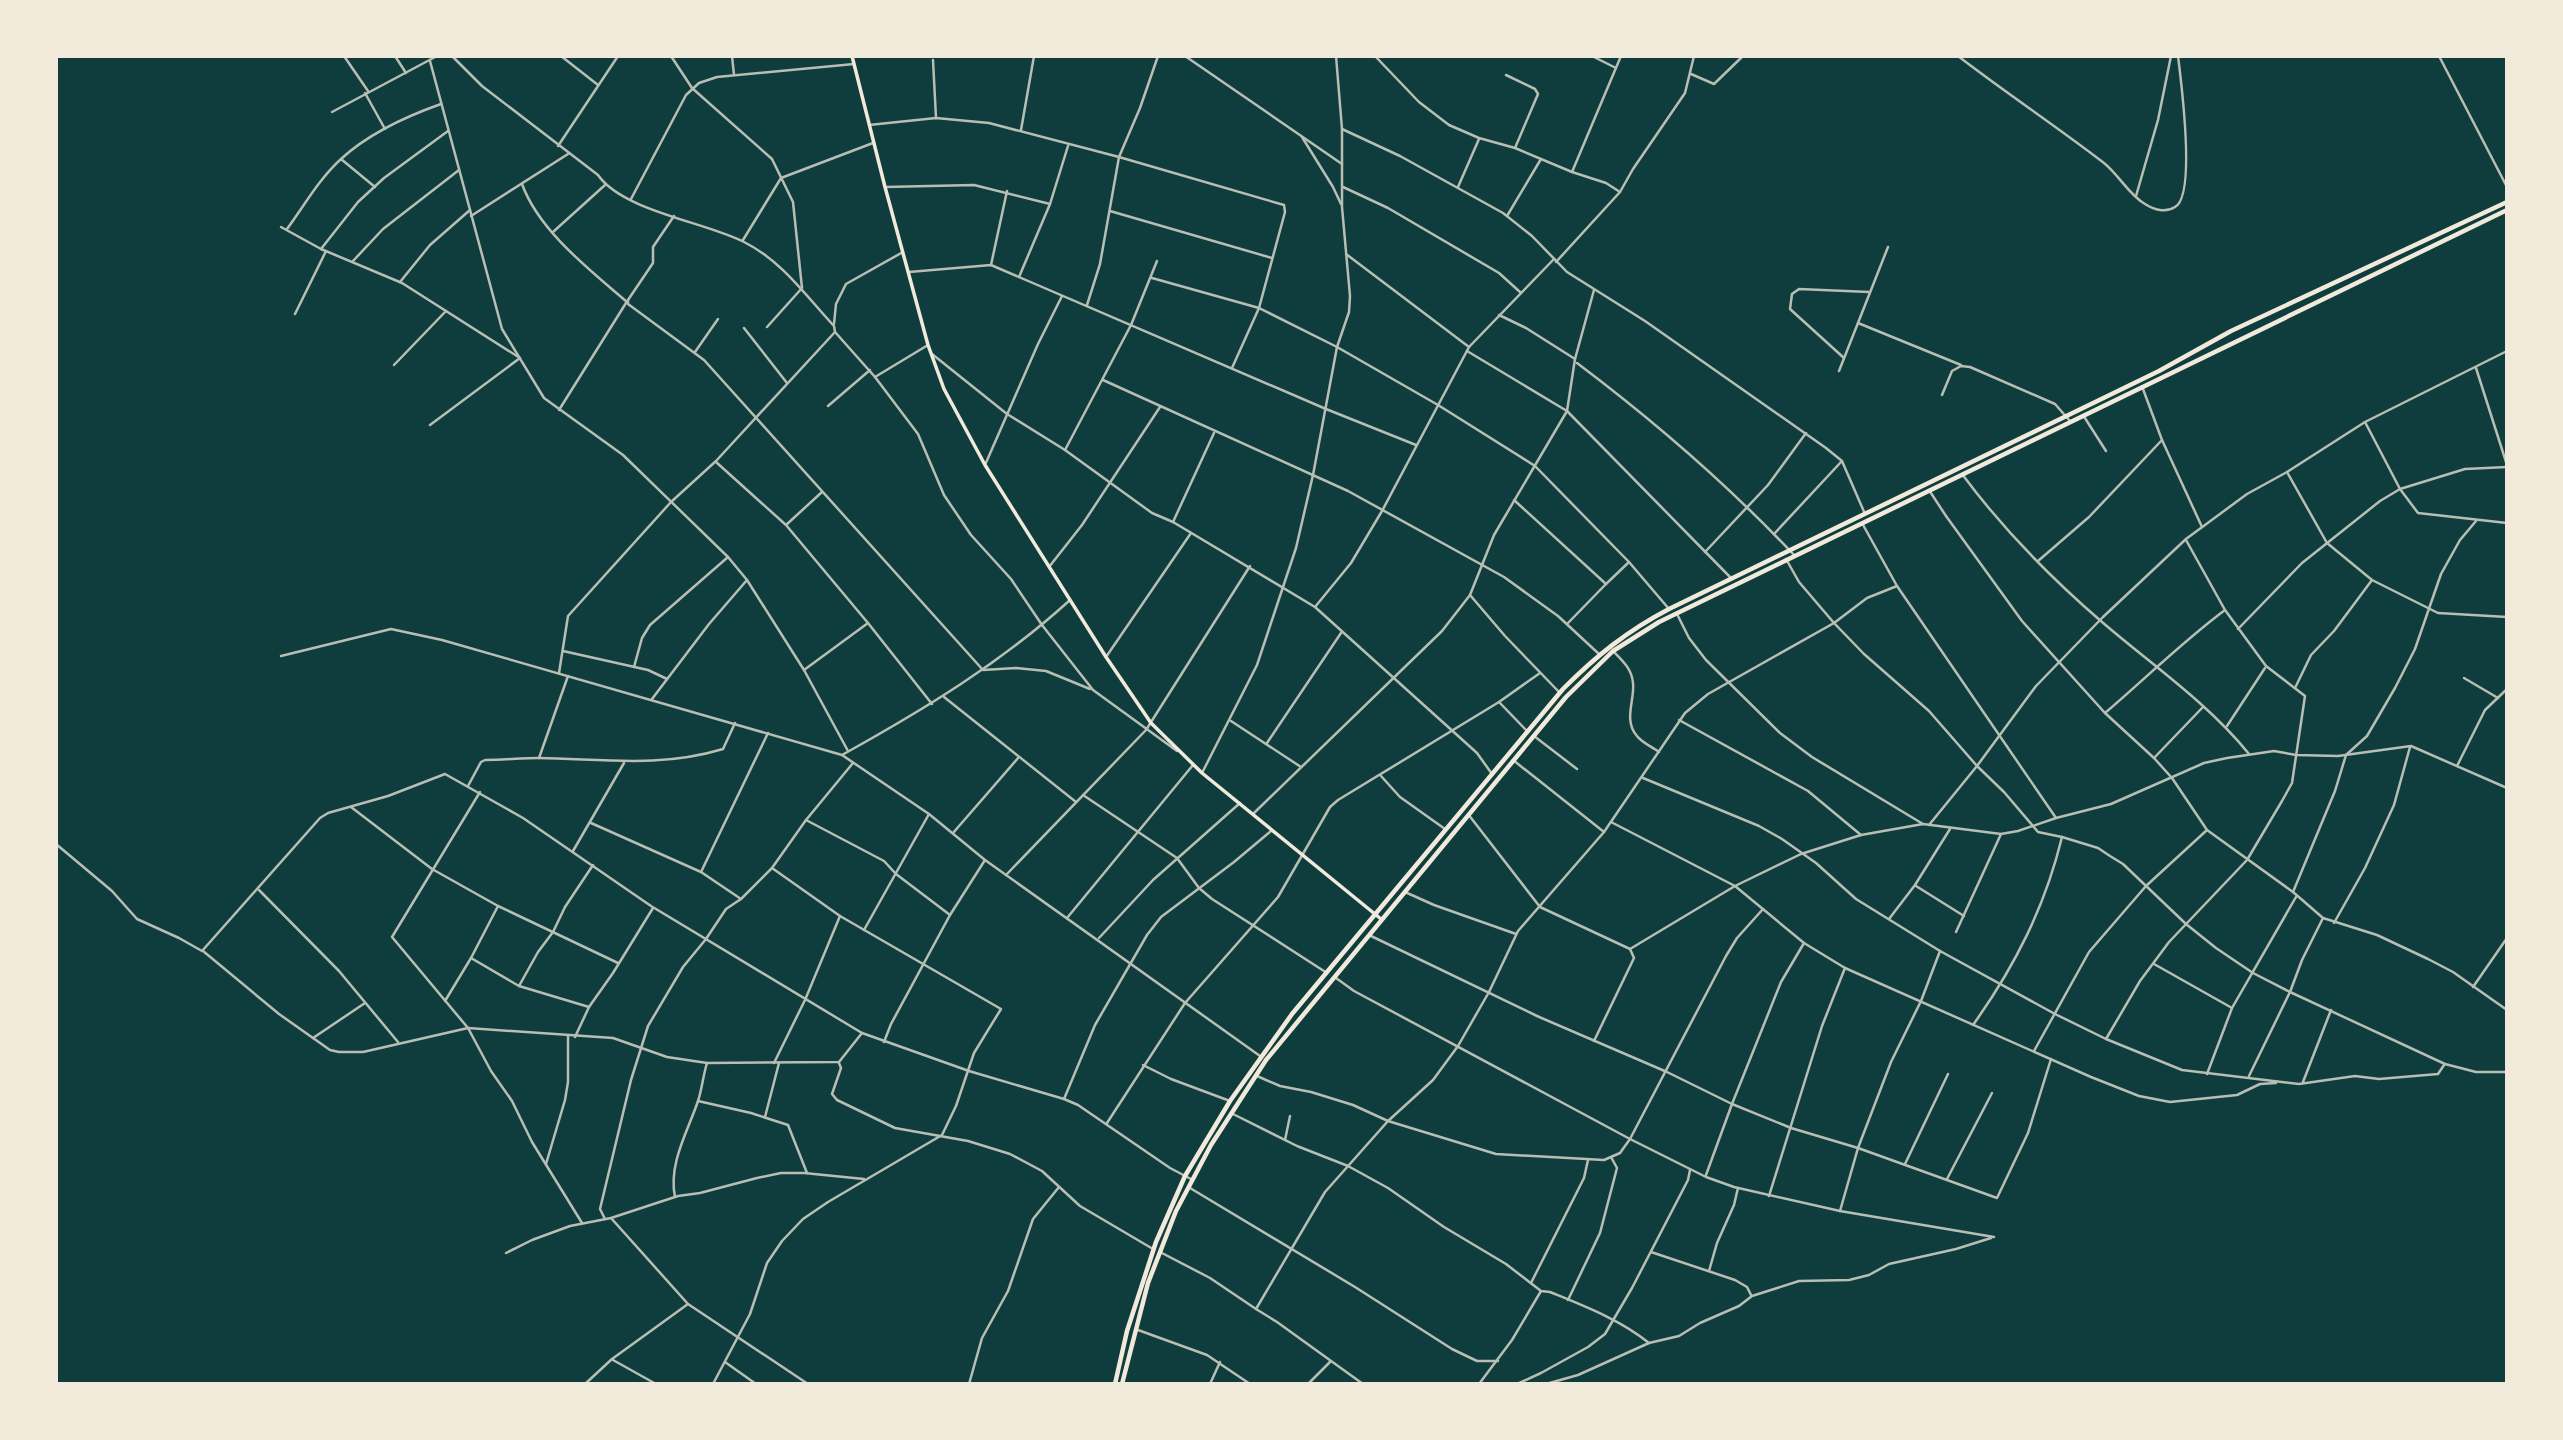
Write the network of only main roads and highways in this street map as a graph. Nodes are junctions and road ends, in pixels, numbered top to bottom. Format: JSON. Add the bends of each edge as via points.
{"nodes":[{"id":1,"x":852,"y":56,"type":"edge"},
{"id":2,"x":2507,"y":202,"type":"edge"},
{"id":3,"x":2507,"y":211,"type":"edge"},
{"id":4,"x":2069,"y":418,"type":"junction"},
{"id":5,"x":1809,"y":540,"type":"junction"},
{"id":6,"x":1813,"y":546,"type":"junction"},
{"id":7,"x":1376,"y":914,"type":"junction"},
{"id":8,"x":1381,"y":919,"type":"junction"},
{"id":9,"x":1263,"y":1058,"type":"junction"},
{"id":10,"x":1115,"y":1384,"type":"edge"},
{"id":11,"x":1122,"y":1384,"type":"edge"}],
"edges":[{"from":1,"to":7,"type":"main road","via":[[928,345],[953,407],[985,465],[1151,723],[1202,773]]},
{"from":2,"to":4,"type":"highway","via":[[2231,331]]},
{"from":3,"to":4,"type":"highway"},
{"from":4,"to":5,"type":"highway"},
{"from":4,"to":6,"type":"highway"},
{"from":5,"to":6,"type":"highway"},
{"from":5,"to":7,"type":"highway","via":[[1669,609],[1599,654],[1560,693]]},
{"from":6,"to":8,"type":"highway","via":[[1659,622],[1613,651],[1574,688]]},
{"from":7,"to":8,"type":"main road"},
{"from":7,"to":9,"type":"highway","via":[[1292,1014]]},
{"from":8,"to":9,"type":"highway"},
{"from":9,"to":10,"type":"highway","via":[[1230,1101],[1185,1176],[1153,1249]]},
{"from":9,"to":11,"type":"highway","via":[[1191,1179],[1159,1251]]}]}
